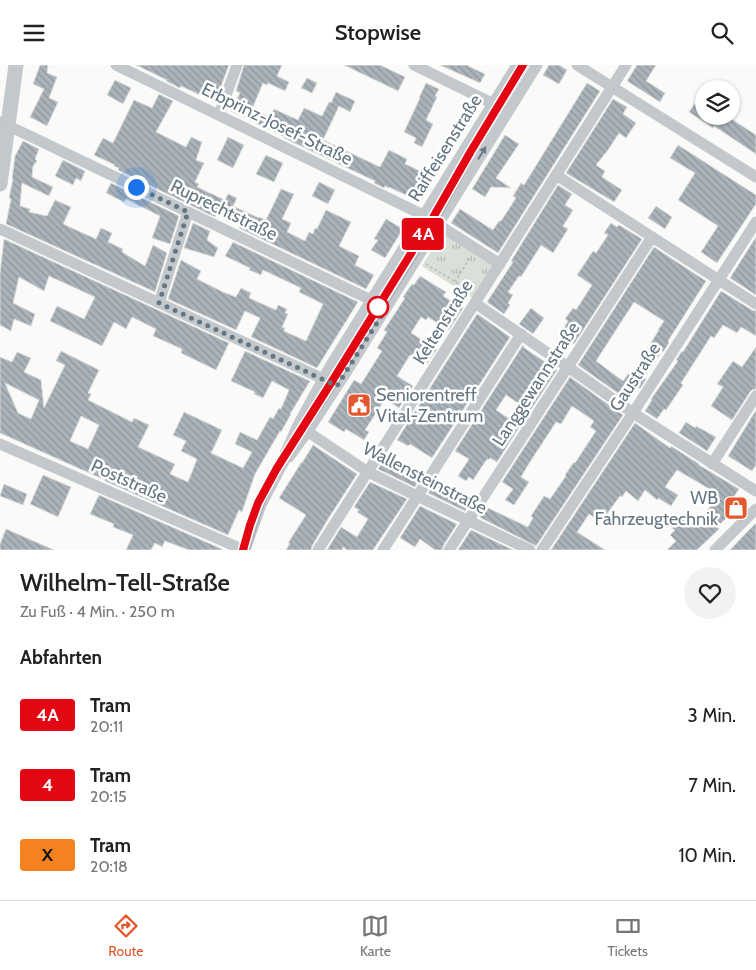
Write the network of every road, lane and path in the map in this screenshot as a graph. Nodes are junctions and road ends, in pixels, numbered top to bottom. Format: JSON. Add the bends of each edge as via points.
{"nodes":[{"id":1,"x":16,"y":65,"type":"edge"},
{"id":2,"x":116,"y":65,"type":"edge"},
{"id":3,"x":237,"y":65,"type":"edge"},
{"id":4,"x":414,"y":65,"type":"edge"},
{"id":5,"x":517,"y":65,"type":"edge"},
{"id":6,"x":537,"y":65,"type":"edge"},
{"id":7,"x":577,"y":65,"type":"edge"},
{"id":8,"x":626,"y":65,"type":"edge"},
{"id":9,"x":612,"y":87,"type":"junction"},
{"id":10,"x":494,"y":104,"type":"junction"},
{"id":11,"x":508,"y":111,"type":"junction"},
{"id":12,"x":219,"y":115,"type":"junction"},
{"id":13,"x":4,"y":124,"type":"edge"},
{"id":14,"x":556,"y":175,"type":"junction"},
{"id":15,"x":756,"y":177,"type":"edge"},
{"id":16,"x":0,"y":184,"type":"edge"},
{"id":17,"x":188,"y":212,"type":"junction"},
{"id":18,"x":423,"y":215,"type":"junction"},
{"id":19,"x":756,"y":222,"type":"edge"},
{"id":20,"x":438,"y":224,"type":"junction"},
{"id":21,"x":0,"y":229,"type":"edge"},
{"id":22,"x":652,"y":237,"type":"junction"},
{"id":23,"x":476,"y":248,"type":"junction"},
{"id":24,"x":417,"y":258,"type":"junction"},
{"id":25,"x":500,"y":264,"type":"junction"},
{"id":26,"x":719,"y":280,"type":"junction"},
{"id":27,"x":455,"y":282,"type":"junction"},
{"id":28,"x":371,"y":300,"type":"junction"},
{"id":29,"x":477,"y":300,"type":"junction"},
{"id":30,"x":159,"y":303,"type":"junction"},
{"id":31,"x":756,"y":303,"type":"edge"},
{"id":32,"x":521,"y":334,"type":"junction"},
{"id":33,"x":568,"y":367,"type":"junction"},
{"id":34,"x":323,"y":379,"type":"junction"},
{"id":35,"x":337,"y":386,"type":"junction"},
{"id":36,"x":756,"y":396,"type":"edge"},
{"id":37,"x":633,"y":413,"type":"junction"},
{"id":38,"x":303,"y":428,"type":"junction"},
{"id":39,"x":0,"y":444,"type":"edge"},
{"id":40,"x":712,"y":464,"type":"junction"},
{"id":41,"x":368,"y":472,"type":"junction"},
{"id":42,"x":756,"y":491,"type":"edge"},
{"id":43,"x":417,"y":497,"type":"junction"},
{"id":44,"x":756,"y":509,"type":"edge"},
{"id":45,"x":468,"y":521,"type":"junction"},
{"id":46,"x":245,"y":550,"type":"edge"},
{"id":47,"x":318,"y":550,"type":"edge"},
{"id":48,"x":384,"y":550,"type":"edge"},
{"id":49,"x":449,"y":550,"type":"edge"},
{"id":50,"x":530,"y":550,"type":"edge"},
{"id":51,"x":542,"y":550,"type":"edge"},
{"id":52,"x":715,"y":550,"type":"edge"}],
"edges":[{"from":1,"to":13,"type":"street"},
{"from":2,"to":12,"type":"street","name":"Erbprinz-Josef-Straße"},
{"from":3,"to":12,"type":"street"},
{"from":4,"to":10,"type":"street"},
{"from":5,"to":10,"type":"street","name":"Raiffeisenstraße"},
{"from":6,"to":11,"type":"street","name":"Raiffeisenstraße"},
{"from":7,"to":9,"type":"street"},
{"from":8,"to":9,"type":"street","name":"Keltenstraße"},
{"from":9,"to":14,"type":"street","name":"Keltenstraße"},
{"from":9,"to":15,"type":"street"},
{"from":10,"to":11,"type":"street"},
{"from":10,"to":18,"type":"street","name":"Raiffeisenstraße"},
{"from":20,"to":11,"type":"street","name":"Raiffeisenstraße","one_way":true},
{"from":12,"to":18,"type":"street","name":"Erbprinz-Josef-Straße"},
{"from":13,"to":16,"type":"street"},
{"from":13,"to":17,"type":"street","name":"Ruprechtstraße"},
{"from":14,"to":22,"type":"street"},
{"from":14,"to":25,"type":"street","name":"Keltenstraße"},
{"from":17,"to":28,"type":"street","name":"Ruprechtstraße"},
{"from":17,"to":30,"type":"street"},
{"from":18,"to":20,"type":"street","name":"Erbprinz-Josef-Straße"},
{"from":18,"to":28,"type":"street","name":"Raiffeisenstraße"},
{"from":19,"to":26,"type":"street","name":"Gaustraße"},
{"from":20,"to":23,"type":"street"},
{"from":20,"to":24,"type":"street","name":"Raiffeisenstraße"},
{"from":21,"to":30,"type":"street"},
{"from":22,"to":26,"type":"street"},
{"from":22,"to":33,"type":"street","name":"Langgewannstraße"},
{"from":23,"to":25,"type":"street"},
{"from":23,"to":27,"type":"path"},
{"from":24,"to":27,"type":"path"},
{"from":24,"to":35,"type":"street","name":"Raiffeisenstraße"},
{"from":25,"to":29,"type":"street","name":"Keltenstraße"},
{"from":26,"to":31,"type":"street"},
{"from":26,"to":37,"type":"street","name":"Gaustraße"},
{"from":27,"to":29,"type":"path"},
{"from":28,"to":34,"type":"street","name":"Raiffeisenstraße"},
{"from":29,"to":32,"type":"street"},
{"from":29,"to":41,"type":"street","name":"Keltenstraße"},
{"from":30,"to":34,"type":"street"},
{"from":32,"to":33,"type":"street"},
{"from":32,"to":43,"type":"street"},
{"from":33,"to":37,"type":"street"},
{"from":33,"to":45,"type":"street","name":"Langgewannstraße"},
{"from":34,"to":35,"type":"street"},
{"from":34,"to":38,"type":"street","name":"Raiffeisenstraße"},
{"from":35,"to":38,"type":"street","name":"Raiffeisenstraße"},
{"from":36,"to":40,"type":"street"},
{"from":37,"to":40,"type":"street"},
{"from":37,"to":51,"type":"street","name":"Gaustraße"},
{"from":38,"to":41,"type":"street","name":"Wallensteinstraße"},
{"from":38,"to":46,"type":"street","name":"Raiffeisenstraße","via":[[261,505]]},
{"from":39,"to":46,"type":"street","name":"Poststraße"},
{"from":40,"to":42,"type":"street"},
{"from":41,"to":43,"type":"street","name":"Wallensteinstraße"},
{"from":41,"to":47,"type":"street","name":"Keltenstraße"},
{"from":43,"to":45,"type":"street","name":"Wallensteinstraße"},
{"from":43,"to":48,"type":"street"},
{"from":44,"to":52,"type":"street"},
{"from":45,"to":49,"type":"street","name":"Langgewannstraße"},
{"from":45,"to":50,"type":"street","name":"Wallensteinstraße"}]}
